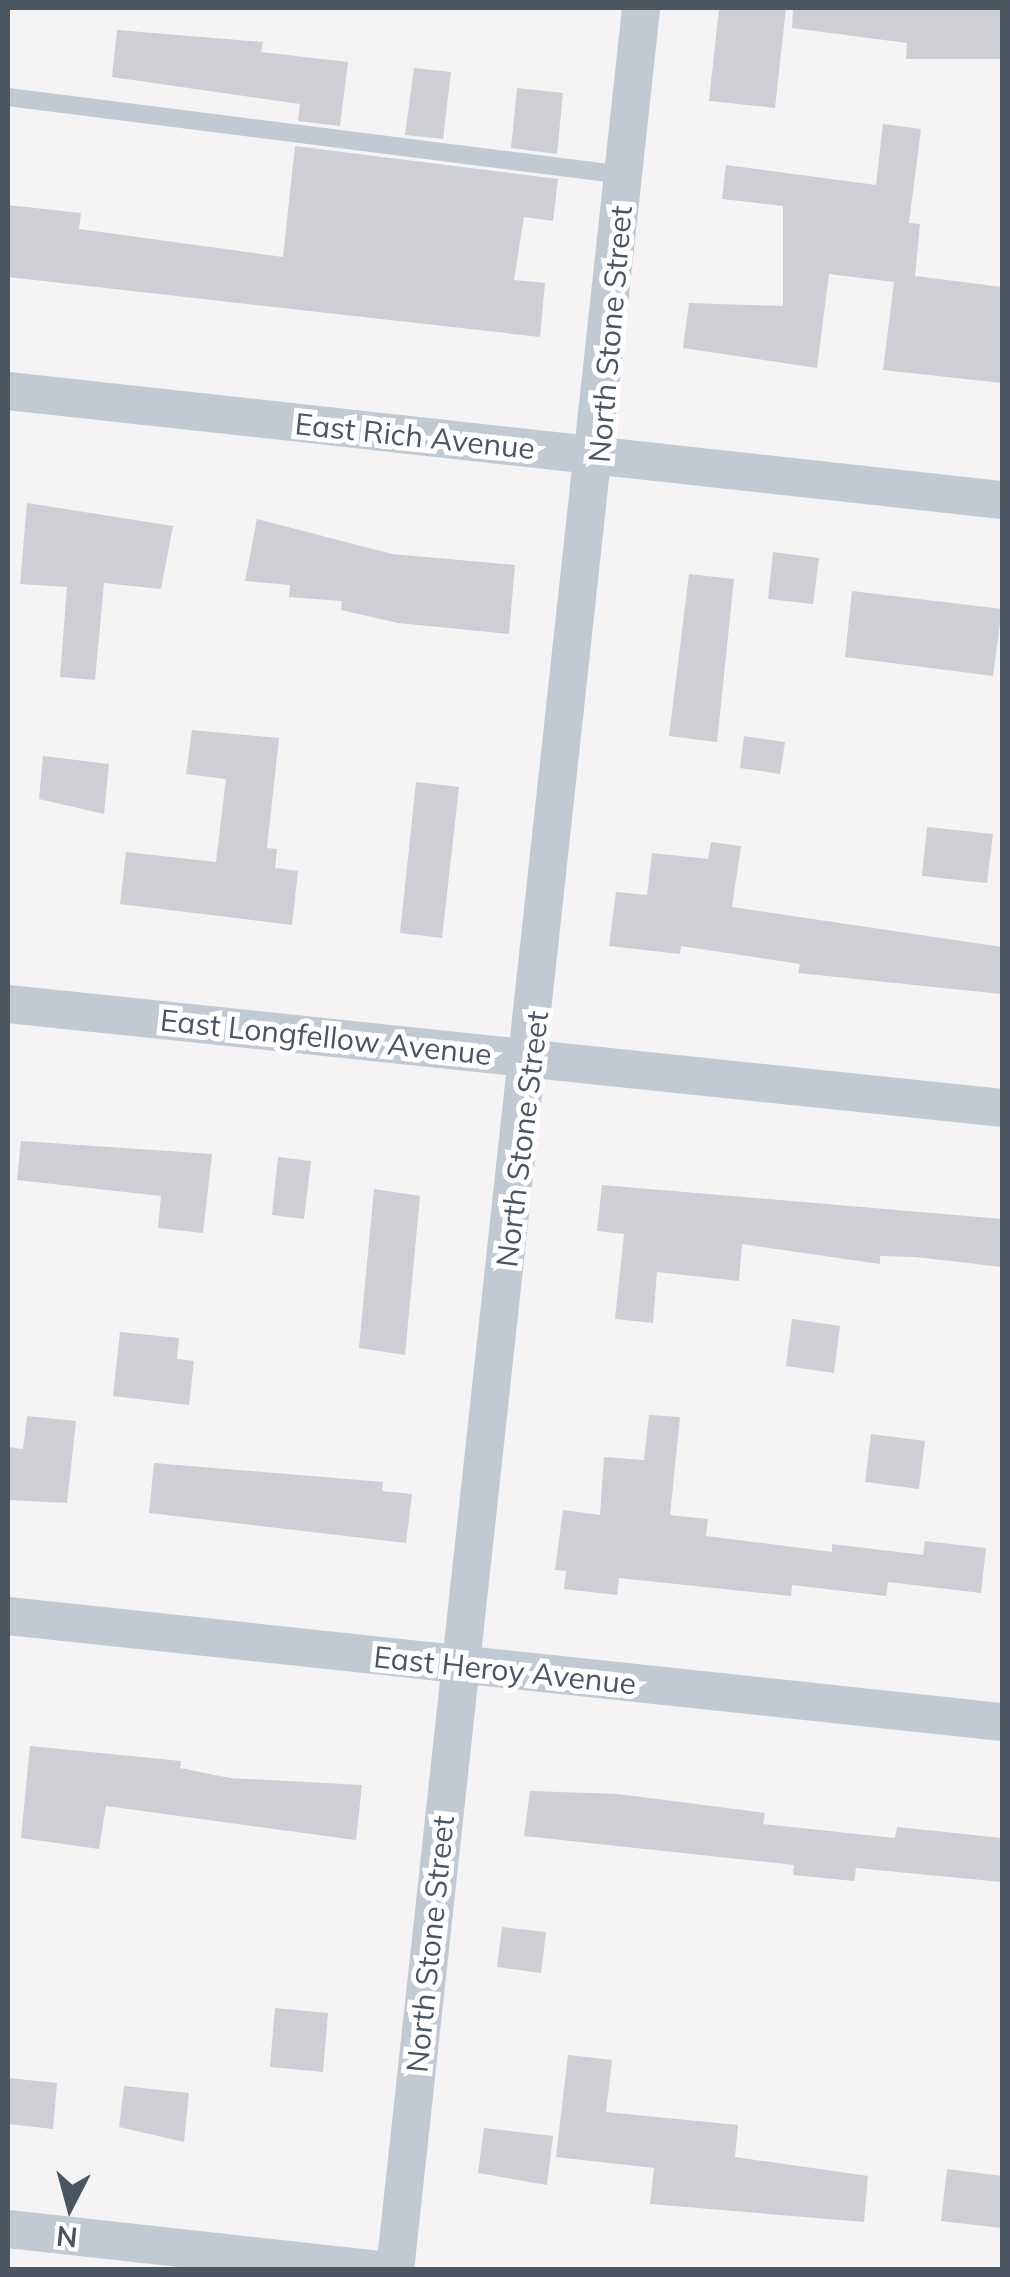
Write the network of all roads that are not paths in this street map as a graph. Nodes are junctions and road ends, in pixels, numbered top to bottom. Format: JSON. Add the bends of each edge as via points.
{"nodes":[{"id":1,"x":642,"y":8,"type":"edge"},
{"id":2,"x":8,"y":97,"type":"edge"},
{"id":3,"x":625,"y":176,"type":"junction"},
{"id":4,"x":8,"y":390,"type":"edge"},
{"id":5,"x":599,"y":457,"type":"junction"},
{"id":6,"x":1002,"y":500,"type":"edge"},
{"id":7,"x":8,"y":1004,"type":"edge"},
{"id":8,"x":532,"y":1059,"type":"junction"},
{"id":9,"x":1002,"y":1108,"type":"edge"},
{"id":10,"x":8,"y":1616,"type":"edge"},
{"id":11,"x":460,"y":1665,"type":"junction"},
{"id":12,"x":1002,"y":1722,"type":"edge"},
{"id":13,"x":8,"y":2230,"type":"edge"},
{"id":14,"x":382,"y":2270,"type":"edge"},
{"id":15,"x":395,"y":2270,"type":"edge"}],
"edges":[{"from":1,"to":3,"type":"street","name":"North Stone Street"},
{"from":2,"to":3,"type":"lane"},
{"from":3,"to":5,"type":"street","name":"North Stone Street"},
{"from":4,"to":5,"type":"street","name":"East Rich Avenue"},
{"from":5,"to":6,"type":"street","name":"East Rich Avenue"},
{"from":5,"to":8,"type":"street","name":"North Stone Street"},
{"from":7,"to":8,"type":"street","name":"East Longfellow Avenue"},
{"from":8,"to":9,"type":"street","name":"East Longfellow Avenue"},
{"from":8,"to":11,"type":"street","name":"North Stone Street"},
{"from":10,"to":11,"type":"street","name":"East Heroy Avenue"},
{"from":11,"to":12,"type":"street","name":"East Heroy Avenue"},
{"from":11,"to":15,"type":"street","name":"North Stone Street"},
{"from":13,"to":14,"type":"street"}]}
